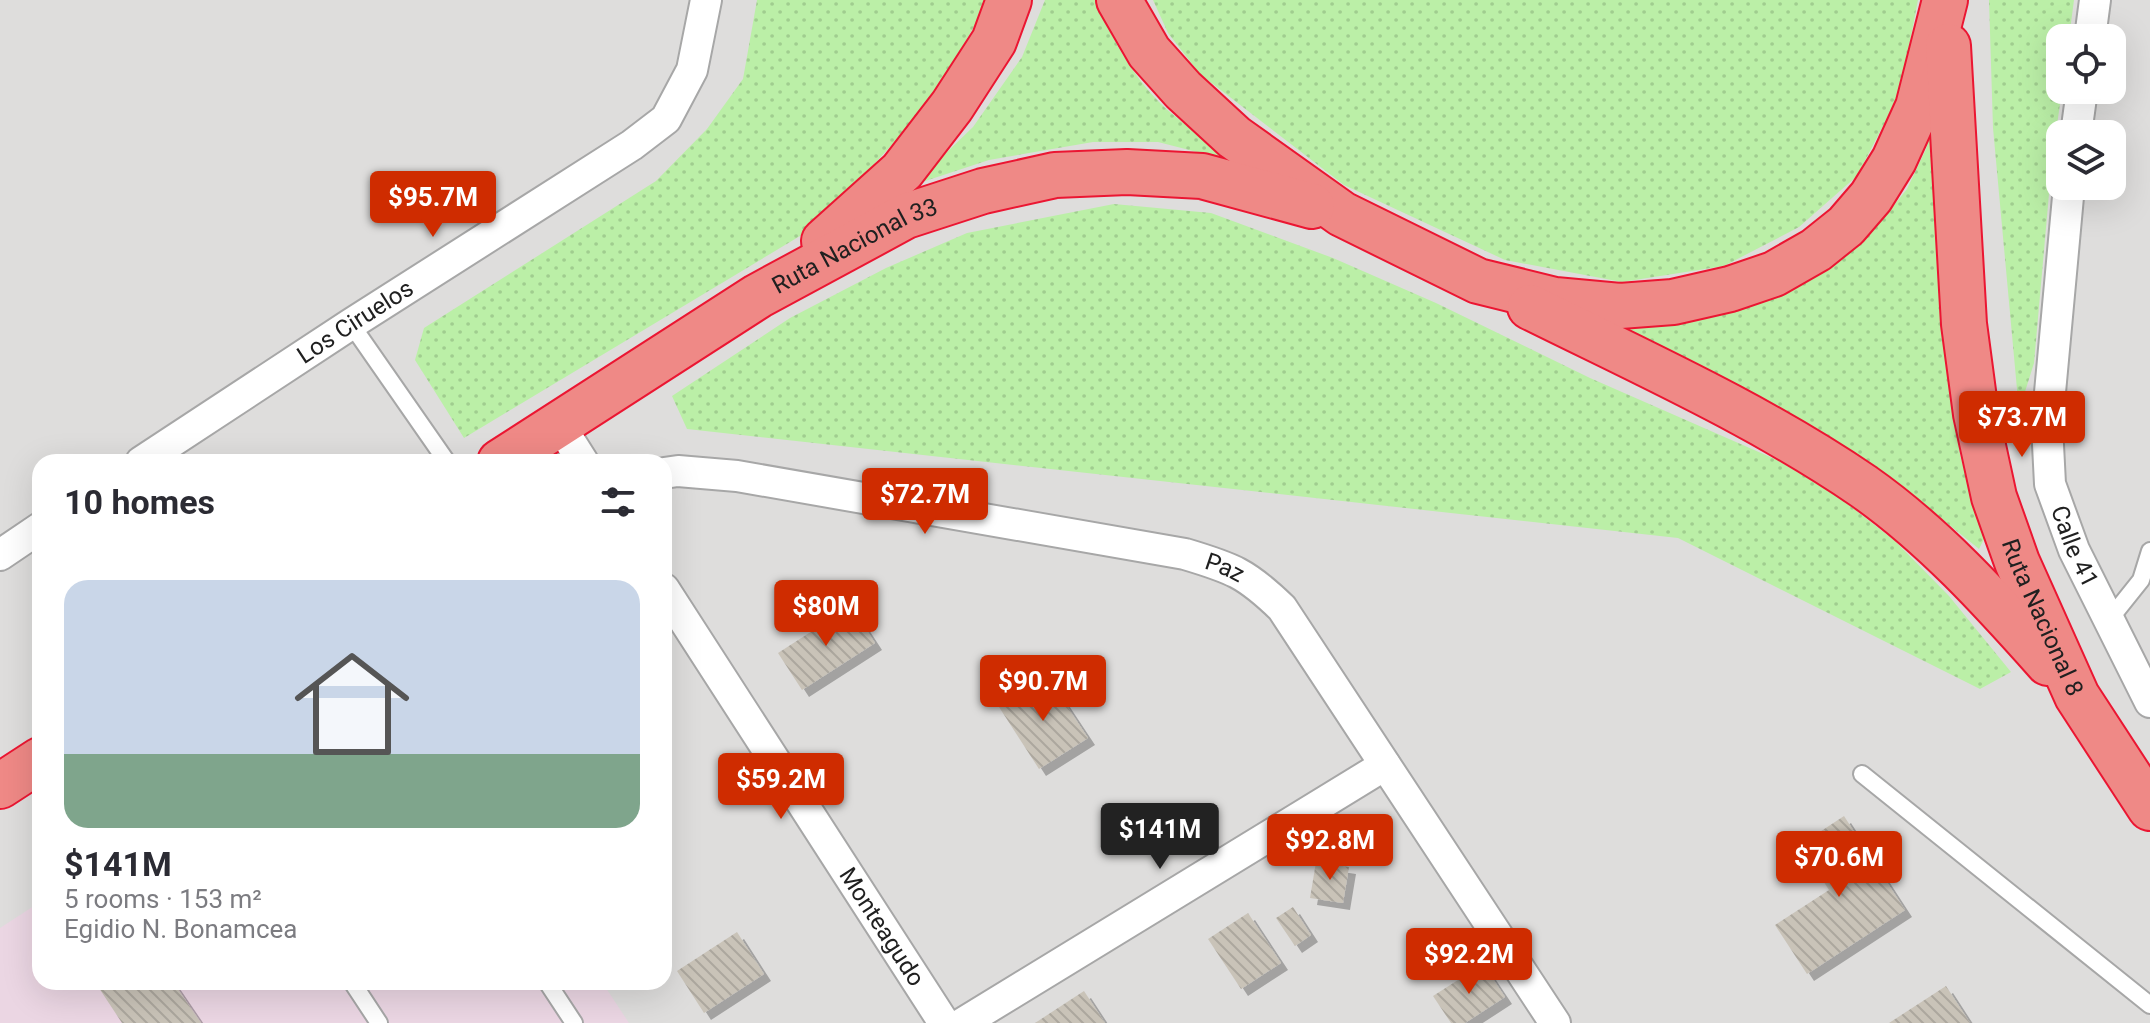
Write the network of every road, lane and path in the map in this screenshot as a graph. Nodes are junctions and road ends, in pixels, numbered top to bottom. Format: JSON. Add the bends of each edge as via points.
{"nodes":[{"id":1,"x":706,"y":0,"type":"edge"},
{"id":2,"x":1009,"y":0,"type":"edge"},
{"id":3,"x":1119,"y":0,"type":"edge"},
{"id":4,"x":1945,"y":0,"type":"edge"},
{"id":5,"x":2095,"y":0,"type":"edge"},
{"id":6,"x":2092,"y":24,"type":"edge"},
{"id":7,"x":2068,"y":200,"type":"edge"},
{"id":8,"x":1342,"y":214,"type":"junction"},
{"id":9,"x":1478,"y":281,"type":"junction"},
{"id":10,"x":758,"y":296,"type":"junction"},
{"id":11,"x":351,"y":324,"type":"junction"},
{"id":12,"x":559,"y":424,"type":"junction"},
{"id":13,"x":153,"y":454,"type":"edge"},
{"id":14,"x":441,"y":454,"type":"edge"},
{"id":15,"x":512,"y":454,"type":"edge"},
{"id":16,"x":578,"y":454,"type":"edge"},
{"id":17,"x":672,"y":472,"type":"edge"},
{"id":18,"x":32,"y":533,"type":"edge"},
{"id":19,"x":2150,"y":551,"type":"edge"},
{"id":20,"x":0,"y":555,"type":"edge"},
{"id":21,"x":2146,"y":581,"type":"edge"},
{"id":22,"x":672,"y":601,"type":"edge"},
{"id":23,"x":2109,"y":620,"type":"junction"},
{"id":24,"x":2077,"y":696,"type":"junction"},
{"id":25,"x":2150,"y":702,"type":"edge"},
{"id":26,"x":32,"y":765,"type":"edge"},
{"id":27,"x":1385,"y":765,"type":"junction"},
{"id":28,"x":1862,"y":774,"type":"dead end"},
{"id":29,"x":0,"y":786,"type":"edge"},
{"id":30,"x":2150,"y":808,"type":"edge"},
{"id":31,"x":357,"y":990,"type":"edge"},
{"id":32,"x":552,"y":990,"type":"edge"},
{"id":33,"x":2150,"y":1005,"type":"edge"},
{"id":34,"x":379,"y":1023,"type":"edge"},
{"id":35,"x":574,"y":1023,"type":"edge"},
{"id":36,"x":944,"y":1023,"type":"edge"},
{"id":37,"x":963,"y":1023,"type":"edge"},
{"id":38,"x":1555,"y":1023,"type":"edge"}],
"edges":[{"from":1,"to":11,"type":"street","name":"Los Ciruelos","via":[[692,70],[666,119]]},
{"from":2,"to":10,"type":"highway","name":"Ruta Nacional 33","via":[[994,41],[902,171]]},
{"from":3,"to":8,"type":"highway","via":[[1149,52],[1183,90],[1234,137]]},
{"from":4,"to":9,"type":"highway","via":[[1918,107],[1894,160],[1846,226],[1816,250],[1774,274],[1673,302],[1620,306],[1555,300]]},
{"from":4,"to":24,"type":"highway","name":"Ruta Nacional 8","via":[[1964,324],[1976,414],[1994,497],[2017,562]]},
{"from":5,"to":6,"type":"street"},
{"from":7,"to":23,"type":"street","name":"Calle 41","via":[[2047,425],[2050,484],[2074,550]]},
{"from":8,"to":9,"type":"highway"},
{"from":8,"to":10,"type":"highway","name":"Ruta Nacional 33","via":[[1202,176],[1055,175],[906,216]]},
{"from":9,"to":24,"type":"highway","name":"Ruta Nacional 8","via":[[1714,397],[1865,488],[1941,550]]},
{"from":10,"to":12,"type":"highway"},
{"from":11,"to":13,"type":"street","name":"Los Ciruelos"},
{"from":11,"to":14,"type":"lane"},
{"from":12,"to":15,"type":"highway"},
{"from":12,"to":16,"type":"street"},
{"from":17,"to":27,"type":"street","name":"Paz","via":[[737,476],[1185,554],[1230,568],[1255,582],[1282,608]]},
{"from":18,"to":20,"type":"street"},
{"from":19,"to":21,"type":"lane"},
{"from":21,"to":23,"type":"lane"},
{"from":22,"to":36,"type":"street","name":"Monteagudo"},
{"from":23,"to":25,"type":"street","name":"Calle 41"},
{"from":24,"to":30,"type":"highway"},
{"from":26,"to":29,"type":"highway"},
{"from":27,"to":37,"type":"street"},
{"from":27,"to":38,"type":"street","name":"Paz"},
{"from":28,"to":33,"type":"lane"},
{"from":31,"to":34,"type":"lane"},
{"from":32,"to":35,"type":"lane"}]}
